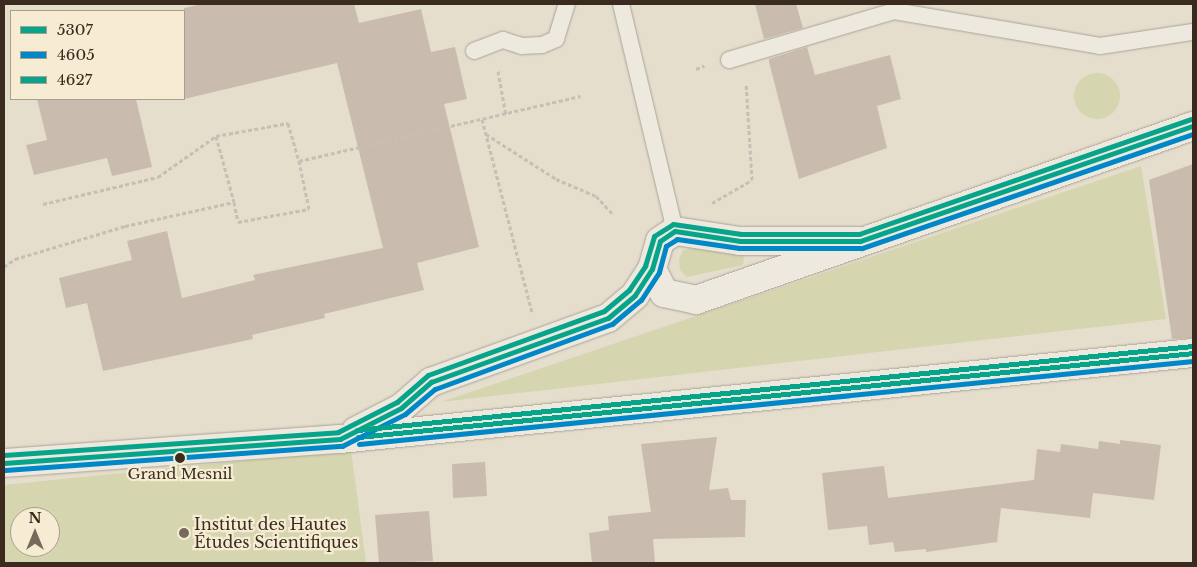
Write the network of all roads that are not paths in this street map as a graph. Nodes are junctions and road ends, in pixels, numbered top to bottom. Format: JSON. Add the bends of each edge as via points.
{"nodes":[{"id":1,"x":568,"y":4,"type":"edge"},
{"id":2,"x":621,"y":4,"type":"edge"},
{"id":3,"x":1193,"y":32,"type":"edge"},
{"id":4,"x":474,"y":51,"type":"dead end"},
{"id":5,"x":729,"y":60,"type":"dead end"},
{"id":6,"x":1193,"y":126,"type":"edge"},
{"id":7,"x":675,"y":231,"type":"junction"},
{"id":8,"x":860,"y":241,"type":"junction"},
{"id":9,"x":652,"y":269,"type":"junction"},
{"id":10,"x":1193,"y":353,"type":"edge"},
{"id":11,"x":340,"y":439,"type":"junction"},
{"id":12,"x":4,"y":463,"type":"edge"}],
"edges":[{"from":1,"to":4,"type":"lane","via":[[556,38],[542,45],[522,46],[503,40]]},
{"from":2,"to":7,"type":"lane"},
{"from":3,"to":5,"type":"lane","via":[[1100,46],[894,11]]},
{"from":6,"to":8,"type":"street"},
{"from":7,"to":8,"type":"street","via":[[740,241]]},
{"from":7,"to":9,"type":"street","via":[[660,241]]},
{"from":8,"to":9,"type":"street","via":[[782,272],[696,300],[664,293]]},
{"from":9,"to":11,"type":"street","via":[[635,295],[608,318],[431,382],[401,408]]},
{"from":10,"to":11,"type":"street"},
{"from":11,"to":12,"type":"street"}]}
